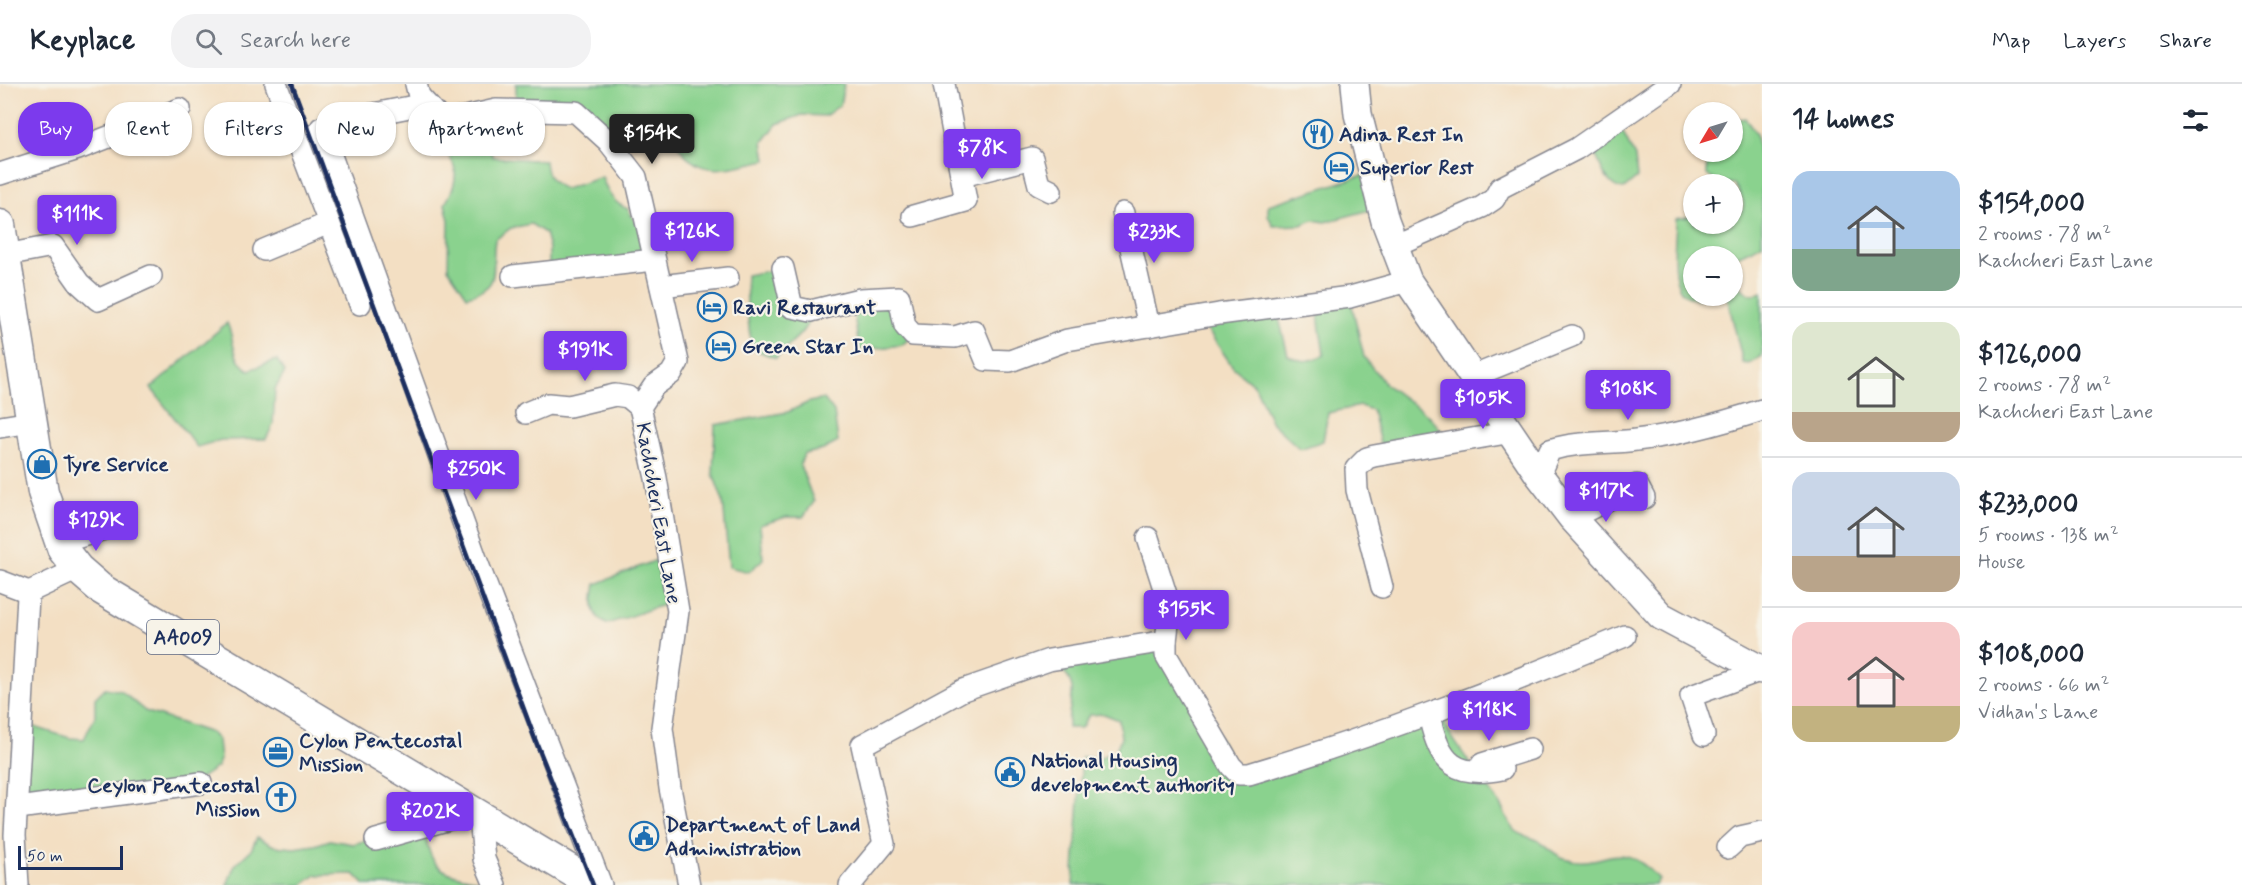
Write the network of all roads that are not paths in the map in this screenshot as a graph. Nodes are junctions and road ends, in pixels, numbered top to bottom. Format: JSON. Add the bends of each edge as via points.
{"nodes":[{"id":1,"x":276,"y":84,"type":"edge"},
{"id":2,"x":416,"y":84,"type":"edge"},
{"id":3,"x":944,"y":84,"type":"edge"},
{"id":4,"x":1354,"y":84,"type":"edge"},
{"id":5,"x":1670,"y":84,"type":"edge"},
{"id":6,"x":424,"y":102,"type":"edge"},
{"id":7,"x":408,"y":107,"type":"edge"},
{"id":8,"x":545,"y":112,"type":"edge"},
{"id":9,"x":105,"y":138,"type":"edge"},
{"id":10,"x":0,"y":174,"type":"edge"},
{"id":11,"x":962,"y":176,"type":"junction"},
{"id":12,"x":1052,"y":191,"type":"dead end"},
{"id":13,"x":1123,"y":213,"type":"dead end"},
{"id":14,"x":913,"y":216,"type":"dead end"},
{"id":15,"x":329,"y":223,"type":"junction"},
{"id":16,"x":0,"y":225,"type":"edge"},
{"id":17,"x":1396,"y":245,"type":"junction"},
{"id":18,"x":264,"y":250,"type":"dead end"},
{"id":19,"x":5,"y":255,"type":"junction"},
{"id":20,"x":654,"y":260,"type":"junction"},
{"id":21,"x":783,"y":268,"type":"dead end"},
{"id":22,"x":151,"y":276,"type":"dead end"},
{"id":23,"x":513,"y":276,"type":"dead end"},
{"id":24,"x":728,"y":278,"type":"dead end"},
{"id":25,"x":1408,"y":281,"type":"junction"},
{"id":26,"x":661,"y":286,"type":"junction"},
{"id":27,"x":5,"y":287,"type":"edge"},
{"id":28,"x":360,"y":304,"type":"dead end"},
{"id":29,"x":1149,"y":326,"type":"junction"},
{"id":30,"x":1572,"y":336,"type":"dead end"},
{"id":31,"x":1474,"y":376,"type":"junction"},
{"id":32,"x":640,"y":407,"type":"junction"},
{"id":33,"x":1762,"y":410,"type":"edge"},
{"id":34,"x":526,"y":413,"type":"dead end"},
{"id":35,"x":30,"y":422,"type":"junction"},
{"id":36,"x":0,"y":427,"type":"edge"},
{"id":37,"x":1512,"y":432,"type":"junction"},
{"id":38,"x":1539,"y":476,"type":"junction"},
{"id":39,"x":1644,"y":498,"type":"dead end"},
{"id":40,"x":1572,"y":519,"type":"junction"},
{"id":41,"x":120,"y":524,"type":"dead end"},
{"id":42,"x":1148,"y":538,"type":"dead end"},
{"id":43,"x":60,"y":543,"type":"junction"},
{"id":44,"x":78,"y":569,"type":"junction"},
{"id":45,"x":0,"y":581,"type":"edge"},
{"id":46,"x":1382,"y":587,"type":"dead end"},
{"id":47,"x":29,"y":592,"type":"junction"},
{"id":48,"x":1625,"y":636,"type":"dead end"},
{"id":49,"x":1166,"y":641,"type":"junction"},
{"id":50,"x":1762,"y":670,"type":"edge"},
{"id":51,"x":1438,"y":710,"type":"junction"},
{"id":52,"x":1704,"y":735,"type":"dead end"},
{"id":53,"x":1530,"y":749,"type":"dead end"},
{"id":54,"x":1502,"y":770,"type":"dead end"},
{"id":55,"x":1467,"y":772,"type":"junction"},
{"id":56,"x":201,"y":783,"type":"dead end"},
{"id":57,"x":18,"y":808,"type":"junction"},
{"id":58,"x":477,"y":814,"type":"junction"},
{"id":59,"x":1762,"y":832,"type":"edge"},
{"id":60,"x":376,"y":840,"type":"dead end"},
{"id":61,"x":1728,"y":848,"type":"dead end"},
{"id":62,"x":18,"y":885,"type":"edge"},
{"id":63,"x":495,"y":885,"type":"edge"},
{"id":64,"x":595,"y":885,"type":"edge"},
{"id":65,"x":601,"y":885,"type":"edge"},
{"id":66,"x":689,"y":885,"type":"edge"},
{"id":67,"x":850,"y":885,"type":"edge"}],
"edges":[{"from":1,"to":15,"type":"street"},
{"from":2,"to":6,"type":"street","name":"Kachcheri East Lane"},
{"from":3,"to":11,"type":"street"},
{"from":4,"to":17,"type":"main road","via":[[1382,207]]},
{"from":5,"to":17,"type":"street","via":[[1576,149],[1500,188],[1494,199],[1482,207]]},
{"from":7,"to":65,"type":"street","via":[[321,128],[478,564]]},
{"from":8,"to":20,"type":"street","name":"Kachcheri East Lane","via":[[576,112],[608,141],[636,177]]},
{"from":9,"to":10,"type":"street"},
{"from":11,"to":12,"type":"street","via":[[1032,158],[1039,185]]},
{"from":11,"to":14,"type":"street","via":[[966,201]]},
{"from":13,"to":29,"type":"street"},
{"from":15,"to":18,"type":"street"},
{"from":15,"to":28,"type":"street"},
{"from":16,"to":19,"type":"highway","number":"AA009"},
{"from":17,"to":25,"type":"main road"},
{"from":19,"to":22,"type":"street","via":[[53,246],[79,283],[98,300]]},
{"from":19,"to":27,"type":"highway","number":"AA009"},
{"from":20,"to":23,"type":"street"},
{"from":20,"to":26,"type":"street","name":"Kachcheri East Lane"},
{"from":21,"to":29,"type":"street","via":[[792,307],[811,311],[860,299],[899,297],[905,326],[913,335],[955,337],[974,331],[986,360],[1010,361],[1067,340]]},
{"from":24,"to":26,"type":"street"},
{"from":25,"to":29,"type":"street","via":[[1350,297]]},
{"from":25,"to":31,"type":"main road"},
{"from":26,"to":32,"type":"street","name":"Kachcheri East Lane","via":[[678,362]]},
{"from":27,"to":35,"type":"highway","number":"AA009"},
{"from":30,"to":31,"type":"street"},
{"from":31,"to":37,"type":"main road"},
{"from":32,"to":34,"type":"street","via":[[628,397],[615,395],[569,406],[548,404]]},
{"from":32,"to":66,"type":"street","name":"Kachcheri East Lane","via":[[678,611],[662,728]]},
{"from":33,"to":38,"type":"street","via":[[1637,440],[1566,445],[1550,450]]},
{"from":35,"to":36,"type":"street"},
{"from":35,"to":43,"type":"highway","number":"AA009","via":[[43,492]]},
{"from":37,"to":38,"type":"main road"},
{"from":37,"to":46,"type":"street","via":[[1374,456],[1356,469],[1357,490]]},
{"from":38,"to":40,"type":"main road"},
{"from":39,"to":40,"type":"street","via":[[1637,485]]},
{"from":40,"to":50,"type":"main road","via":[[1661,616]]},
{"from":41,"to":43,"type":"street"},
{"from":42,"to":49,"type":"street","via":[[1170,607]]},
{"from":43,"to":44,"type":"highway","number":"AA009"},
{"from":44,"to":47,"type":"street"},
{"from":44,"to":58,"type":"highway","number":"AA009","via":[[101,589]]},
{"from":45,"to":47,"type":"street"},
{"from":47,"to":57,"type":"street"},
{"from":48,"to":51,"type":"street"},
{"from":49,"to":51,"type":"street","via":[[1166,655],[1239,774],[1325,752]]},
{"from":49,"to":67,"type":"street","via":[[1049,660],[963,690],[862,745],[884,844]]},
{"from":50,"to":52,"type":"street","via":[[1691,696]]},
{"from":51,"to":55,"type":"street","via":[[1431,719],[1434,735],[1445,758]]},
{"from":53,"to":55,"type":"street","via":[[1477,765]]},
{"from":54,"to":55,"type":"street"},
{"from":56,"to":57,"type":"street"},
{"from":57,"to":62,"type":"street"},
{"from":58,"to":60,"type":"street"},
{"from":58,"to":63,"type":"street","via":[[484,859]]},
{"from":58,"to":64,"type":"highway","number":"AA009"},
{"from":59,"to":61,"type":"street","via":[[1740,837]]}]}
